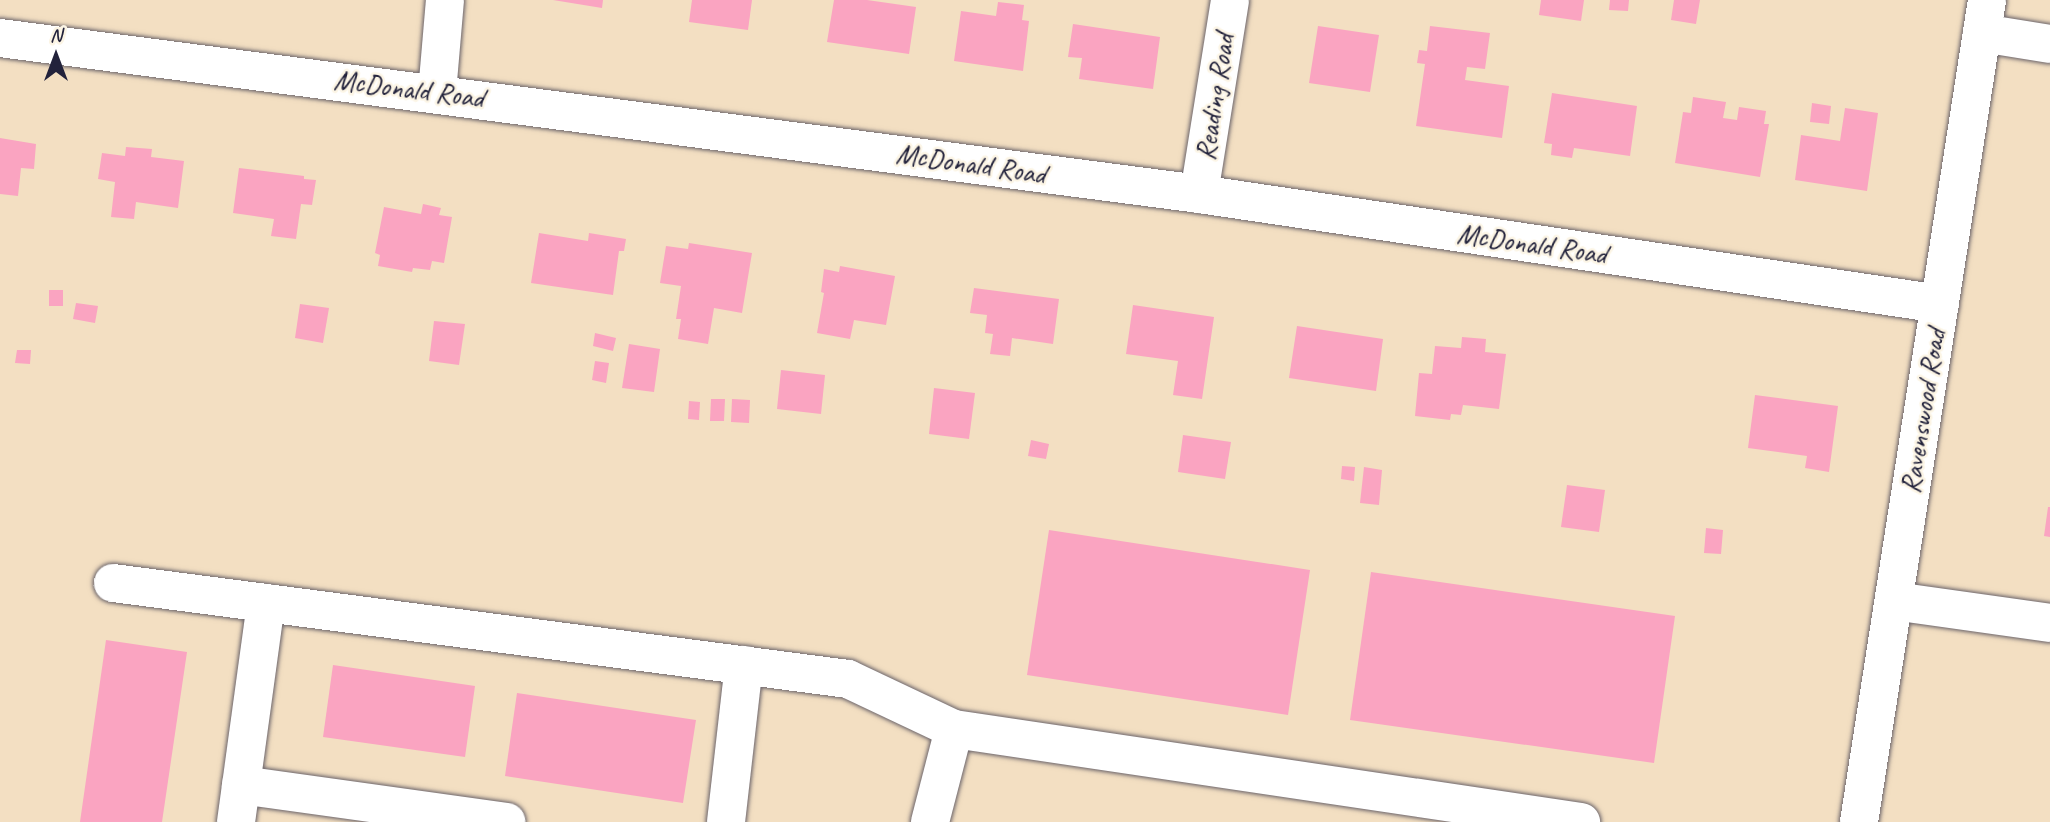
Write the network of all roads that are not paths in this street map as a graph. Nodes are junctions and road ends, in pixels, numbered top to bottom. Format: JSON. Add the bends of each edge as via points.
{"nodes":[{"id":1,"x":445,"y":0,"type":"edge"},
{"id":2,"x":1230,"y":0,"type":"edge"},
{"id":3,"x":1984,"y":16,"type":"edge"},
{"id":4,"x":0,"y":38,"type":"edge"},
{"id":5,"x":2050,"y":44,"type":"edge"},
{"id":6,"x":437,"y":93,"type":"junction"},
{"id":7,"x":1199,"y":194,"type":"junction"},
{"id":8,"x":1940,"y":304,"type":"junction"},
{"id":9,"x":113,"y":583,"type":"dead end"},
{"id":10,"x":1894,"y":601,"type":"junction"},
{"id":11,"x":266,"y":603,"type":"junction"},
{"id":12,"x":2050,"y":623,"type":"edge"},
{"id":13,"x":744,"y":665,"type":"junction"},
{"id":14,"x":954,"y":729,"type":"junction"},
{"id":15,"x":239,"y":804,"type":"edge"},
{"id":16,"x":506,"y":822,"type":"edge"},
{"id":17,"x":726,"y":822,"type":"edge"},
{"id":18,"x":930,"y":822,"type":"edge"},
{"id":19,"x":1581,"y":822,"type":"edge"},
{"id":20,"x":1859,"y":822,"type":"edge"}],
"edges":[{"from":1,"to":6,"type":"street"},
{"from":2,"to":7,"type":"street","name":"Reading Road"},
{"from":3,"to":5,"type":"street"},
{"from":3,"to":8,"type":"street","name":"Ravenswood Road"},
{"from":4,"to":6,"type":"street","name":"McDonald Road"},
{"from":6,"to":7,"type":"street","name":"McDonald Road"},
{"from":7,"to":8,"type":"street","name":"McDonald Road"},
{"from":8,"to":10,"type":"street","name":"Ravenswood Road"},
{"from":9,"to":11,"type":"street"},
{"from":10,"to":12,"type":"street"},
{"from":10,"to":20,"type":"street","name":"Ravenswood Road"},
{"from":11,"to":13,"type":"street"},
{"from":11,"to":15,"type":"street"},
{"from":13,"to":14,"type":"street","via":[[848,679]]},
{"from":13,"to":17,"type":"street"},
{"from":14,"to":18,"type":"street"},
{"from":14,"to":19,"type":"street"},
{"from":15,"to":16,"type":"street"}]}
